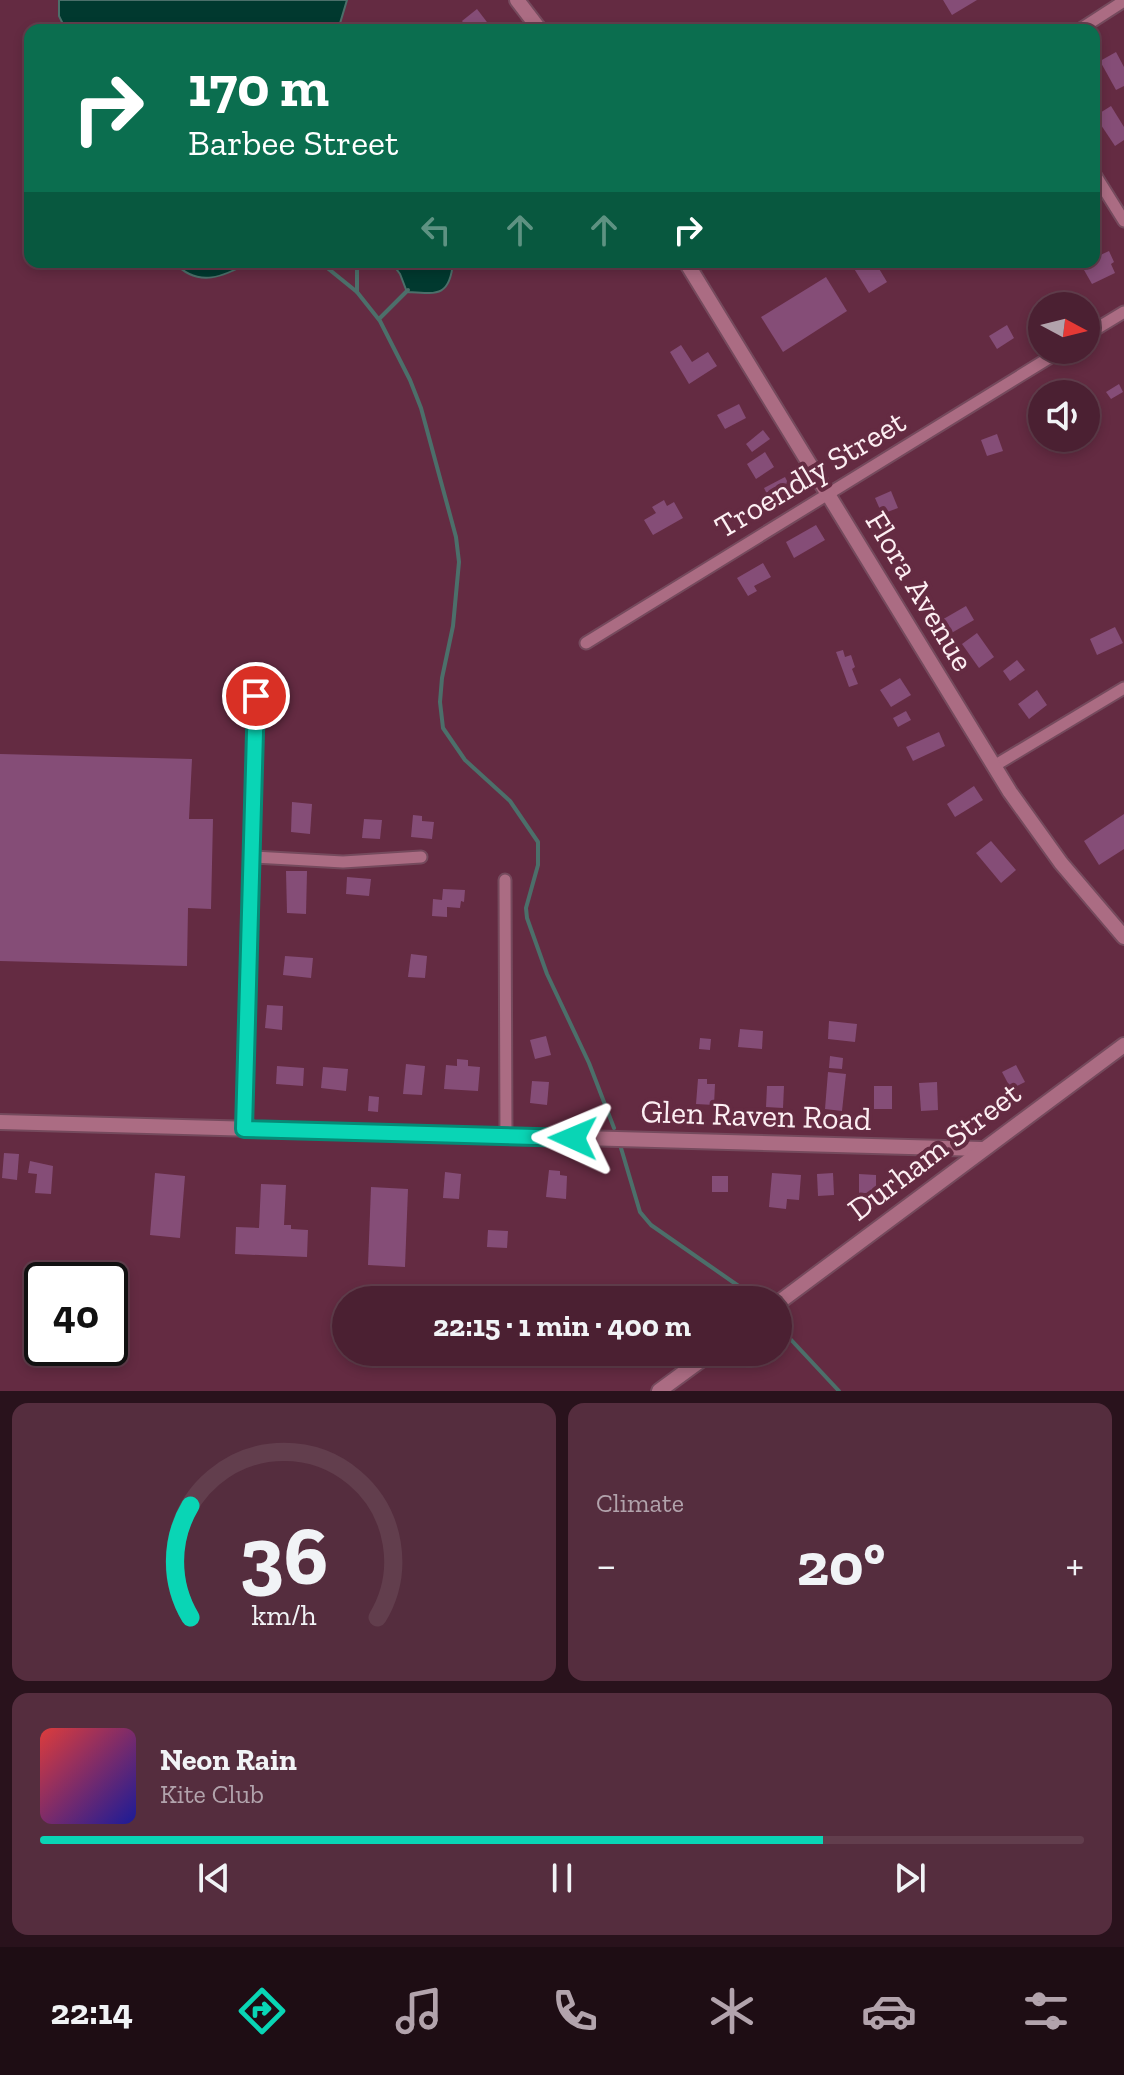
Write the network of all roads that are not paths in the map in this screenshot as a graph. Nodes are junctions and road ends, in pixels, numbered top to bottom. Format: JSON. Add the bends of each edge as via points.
{"nodes":[{"id":1,"x":517,"y":0,"type":"edge"},
{"id":2,"x":1124,"y":1,"type":"edge"},
{"id":3,"x":535,"y":24,"type":"edge"},
{"id":4,"x":1088,"y":24,"type":"edge"},
{"id":5,"x":1100,"y":183,"type":"edge"},
{"id":6,"x":1124,"y":221,"type":"edge"},
{"id":7,"x":693,"y":268,"type":"edge"},
{"id":8,"x":1124,"y":312,"type":"edge"},
{"id":9,"x":1100,"y":327,"type":"edge"},
{"id":10,"x":1039,"y":364,"type":"edge"},
{"id":11,"x":827,"y":493,"type":"junction"},
{"id":12,"x":586,"y":643,"type":"dead end"},
{"id":13,"x":1124,"y":688,"type":"edge"},
{"id":14,"x":256,"y":696,"type":"dead end"},
{"id":15,"x":994,"y":766,"type":"junction"},
{"id":16,"x":252,"y":857,"type":"junction"},
{"id":17,"x":421,"y":857,"type":"dead end"},
{"id":18,"x":505,"y":880,"type":"dead end"},
{"id":19,"x":1124,"y":937,"type":"edge"},
{"id":20,"x":1124,"y":1045,"type":"edge"},
{"id":21,"x":0,"y":1122,"type":"edge"},
{"id":22,"x":244,"y":1129,"type":"junction"},
{"id":23,"x":506,"y":1136,"type":"junction"},
{"id":24,"x":982,"y":1149,"type":"junction"},
{"id":25,"x":792,"y":1292,"type":"edge"},
{"id":26,"x":693,"y":1366,"type":"edge"},
{"id":27,"x":659,"y":1391,"type":"edge"}],
"edges":[{"from":1,"to":3,"type":"street"},
{"from":2,"to":4,"type":"street"},
{"from":5,"to":6,"type":"street"},
{"from":7,"to":11,"type":"street","name":"Flora Avenue"},
{"from":8,"to":9,"type":"street"},
{"from":10,"to":11,"type":"street","name":"Troendly Street"},
{"from":11,"to":12,"type":"street","name":"Troendly Street"},
{"from":11,"to":15,"type":"street","name":"Flora Avenue"},
{"from":13,"to":15,"type":"street"},
{"from":14,"to":16,"type":"street"},
{"from":15,"to":19,"type":"street","name":"Flora Avenue","via":[[1061,863]]},
{"from":16,"to":17,"type":"street","via":[[343,862]]},
{"from":16,"to":22,"type":"street"},
{"from":18,"to":23,"type":"street"},
{"from":20,"to":24,"type":"street","name":"Durham Street"},
{"from":21,"to":22,"type":"street","name":"Glen Raven Road"},
{"from":22,"to":23,"type":"street","name":"Glen Raven Road"},
{"from":23,"to":24,"type":"street","name":"Glen Raven Road"},
{"from":24,"to":25,"type":"street","name":"Durham Street"},
{"from":26,"to":27,"type":"street"}]}
